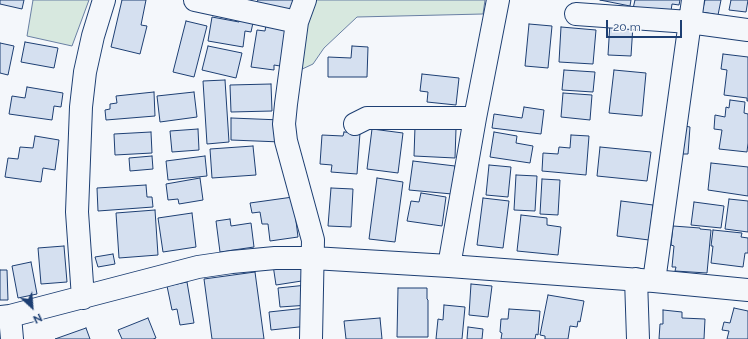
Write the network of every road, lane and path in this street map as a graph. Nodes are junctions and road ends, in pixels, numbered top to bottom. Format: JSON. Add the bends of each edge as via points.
{"nodes":[{"id":1,"x":104,"y":0,"type":"edge"},
{"id":2,"x":195,"y":0,"type":"edge"},
{"id":3,"x":305,"y":0,"type":"edge"},
{"id":4,"x":498,"y":0,"type":"edge"},
{"id":5,"x":693,"y":0,"type":"edge"},
{"id":6,"x":576,"y":14,"type":"dead end"},
{"id":7,"x":297,"y":22,"type":"junction"},
{"id":8,"x":689,"y":22,"type":"junction"},
{"id":9,"x":748,"y":30,"type":"edge"},
{"id":10,"x":475,"y":118,"type":"junction"},
{"id":11,"x":355,"y":124,"type":"dead end"},
{"id":12,"x":313,"y":258,"type":"junction"},
{"id":13,"x":448,"y":266,"type":"junction"},
{"id":14,"x":645,"y":280,"type":"junction"},
{"id":15,"x":748,"y":290,"type":"edge"},
{"id":16,"x":83,"y":298,"type":"junction"},
{"id":17,"x":5,"y":317,"type":"edge"},
{"id":18,"x":12,"y":339,"type":"edge"},
{"id":19,"x":311,"y":339,"type":"edge"},
{"id":20,"x":638,"y":339,"type":"edge"}],
"edges":[{"from":1,"to":16,"type":"street","via":[[93,36],[81,107],[77,212]]},
{"from":2,"to":7,"type":"street"},
{"from":3,"to":7,"type":"street"},
{"from":4,"to":10,"type":"street"},
{"from":5,"to":8,"type":"street"},
{"from":6,"to":8,"type":"street"},
{"from":7,"to":12,"type":"street","via":[[284,124],[286,141],[313,240]]},
{"from":8,"to":9,"type":"street"},
{"from":8,"to":14,"type":"street"},
{"from":10,"to":11,"type":"street","via":[[367,118]]},
{"from":10,"to":13,"type":"street"},
{"from":12,"to":13,"type":"street"},
{"from":12,"to":16,"type":"street","via":[[247,260],[198,267]]},
{"from":12,"to":19,"type":"street"},
{"from":13,"to":14,"type":"street"},
{"from":14,"to":15,"type":"street"},
{"from":14,"to":20,"type":"street"},
{"from":16,"to":17,"type":"street"},
{"from":17,"to":18,"type":"street"}]}
